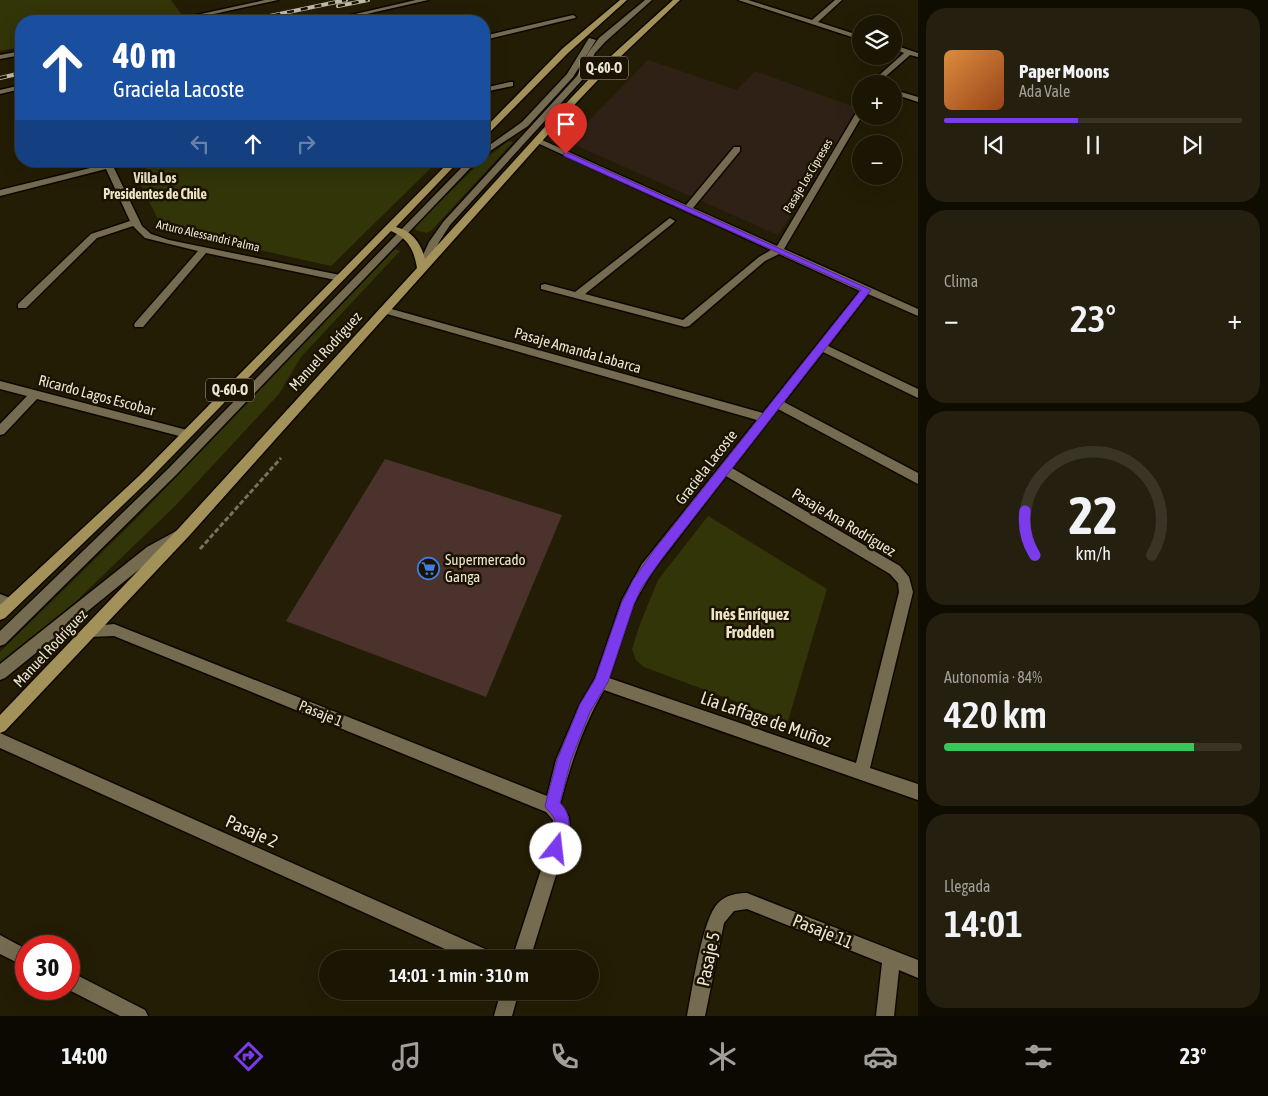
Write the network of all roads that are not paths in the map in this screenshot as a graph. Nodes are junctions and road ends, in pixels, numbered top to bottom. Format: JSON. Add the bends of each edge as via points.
{"nodes":[{"id":1,"x":226,"y":0,"type":"edge"},
{"id":2,"x":275,"y":0,"type":"edge"},
{"id":3,"x":425,"y":0,"type":"edge"},
{"id":4,"x":624,"y":0,"type":"edge"},
{"id":5,"x":637,"y":0,"type":"edge"},
{"id":6,"x":649,"y":0,"type":"edge"},
{"id":7,"x":676,"y":0,"type":"edge"},
{"id":8,"x":741,"y":0,"type":"edge"},
{"id":9,"x":839,"y":0,"type":"edge"},
{"id":10,"x":233,"y":8,"type":"junction"},
{"id":11,"x":200,"y":15,"type":"edge"},
{"id":12,"x":356,"y":15,"type":"edge"},
{"id":13,"x":573,"y":17,"type":"dead end"},
{"id":14,"x":813,"y":23,"type":"junction"},
{"id":15,"x":852,"y":35,"type":"edge"},
{"id":16,"x":490,"y":37,"type":"edge"},
{"id":17,"x":902,"y":50,"type":"edge"},
{"id":18,"x":909,"y":52,"type":"junction"},
{"id":19,"x":15,"y":53,"type":"edge"},
{"id":20,"x":918,"y":55,"type":"edge"},
{"id":21,"x":0,"y":57,"type":"edge"},
{"id":22,"x":883,"y":75,"type":"edge"},
{"id":23,"x":510,"y":84,"type":"dead end"},
{"id":24,"x":15,"y":88,"type":"edge"},
{"id":25,"x":490,"y":89,"type":"edge"},
{"id":26,"x":0,"y":92,"type":"edge"},
{"id":27,"x":902,"y":95,"type":"edge"},
{"id":28,"x":918,"y":100,"type":"edge"},
{"id":29,"x":853,"y":125,"type":"edge"},
{"id":30,"x":490,"y":126,"type":"edge"},
{"id":31,"x":537,"y":140,"type":"junction"},
{"id":32,"x":490,"y":149,"type":"edge"},
{"id":33,"x":737,"y":150,"type":"dead end"},
{"id":34,"x":105,"y":167,"type":"edge"},
{"id":35,"x":109,"y":167,"type":"edge"},
{"id":36,"x":449,"y":167,"type":"edge"},
{"id":37,"x":467,"y":167,"type":"edge"},
{"id":38,"x":0,"y":193,"type":"edge"},
{"id":39,"x":687,"y":209,"type":"junction"},
{"id":40,"x":136,"y":222,"type":"junction"},
{"id":41,"x":670,"y":222,"type":"dead end"},
{"id":42,"x":389,"y":228,"type":"junction"},
{"id":43,"x":403,"y":232,"type":"junction"},
{"id":44,"x":204,"y":250,"type":"junction"},
{"id":45,"x":779,"y":250,"type":"junction"},
{"id":46,"x":422,"y":268,"type":"junction"},
{"id":47,"x":340,"y":278,"type":"junction"},
{"id":48,"x":545,"y":287,"type":"dead end"},
{"id":49,"x":866,"y":290,"type":"junction"},
{"id":50,"x":576,"y":296,"type":"junction"},
{"id":51,"x":22,"y":306,"type":"dead end"},
{"id":52,"x":384,"y":310,"type":"junction"},
{"id":53,"x":918,"y":313,"type":"edge"},
{"id":54,"x":140,"y":325,"type":"dead end"},
{"id":55,"x":821,"y":347,"type":"junction"},
{"id":56,"x":0,"y":385,"type":"edge"},
{"id":57,"x":35,"y":394,"type":"junction"},
{"id":58,"x":918,"y":394,"type":"edge"},
{"id":59,"x":776,"y":403,"type":"junction"},
{"id":60,"x":765,"y":418,"type":"junction"},
{"id":61,"x":0,"y":431,"type":"edge"},
{"id":62,"x":187,"y":434,"type":"junction"},
{"id":63,"x":724,"y":469,"type":"junction"},
{"id":64,"x":918,"y":479,"type":"edge"},
{"id":65,"x":184,"y":532,"type":"junction"},
{"id":66,"x":5,"y":602,"type":"edge"},
{"id":67,"x":0,"y":614,"type":"edge"},
{"id":68,"x":89,"y":631,"type":"junction"},
{"id":69,"x":0,"y":640,"type":"edge"},
{"id":70,"x":0,"y":673,"type":"edge"},
{"id":71,"x":601,"y":682,"type":"junction"},
{"id":72,"x":0,"y":726,"type":"edge"},
{"id":73,"x":0,"y":740,"type":"edge"},
{"id":74,"x":861,"y":772,"type":"junction"},
{"id":75,"x":918,"y":792,"type":"edge"},
{"id":76,"x":552,"y":806,"type":"junction"},
{"id":77,"x":728,"y":905,"type":"joint"},
{"id":78,"x":0,"y":944,"type":"edge"},
{"id":79,"x":468,"y":950,"type":"edge"},
{"id":80,"x":524,"y":950,"type":"edge"},
{"id":81,"x":15,"y":952,"type":"edge"},
{"id":82,"x":891,"y":958,"type":"junction"},
{"id":83,"x":918,"y":969,"type":"edge"},
{"id":84,"x":80,"y":986,"type":"edge"},
{"id":85,"x":507,"y":1000,"type":"edge"},
{"id":86,"x":139,"y":1016,"type":"edge"},
{"id":87,"x":502,"y":1016,"type":"edge"},
{"id":88,"x":696,"y":1016,"type":"edge"},
{"id":89,"x":885,"y":1016,"type":"edge"}],
"edges":[{"from":1,"to":10,"type":"street"},
{"from":2,"to":10,"type":"street"},
{"from":3,"to":12,"type":"street"},
{"from":4,"to":30,"type":"main road","number":"Q-60-O","via":[[570,46]]},
{"from":5,"to":32,"type":"street","via":[[589,44],[570,75],[525,124]]},
{"from":6,"to":46,"type":"street","via":[[602,40],[580,76],[452,217],[434,242]]},
{"from":7,"to":31,"type":"main road","name":"Manuel Rodríguez","number":"Q-60-O","via":[[614,58]]},
{"from":8,"to":14,"type":"street"},
{"from":9,"to":14,"type":"street"},
{"from":10,"to":11,"type":"street"},
{"from":13,"to":16,"type":"street"},
{"from":14,"to":15,"type":"street"},
{"from":17,"to":18,"type":"street"},
{"from":18,"to":20,"type":"street"},
{"from":18,"to":22,"type":"street"},
{"from":19,"to":21,"type":"street"},
{"from":23,"to":25,"type":"street"},
{"from":24,"to":26,"type":"street"},
{"from":27,"to":28,"type":"street"},
{"from":29,"to":45,"type":"street","name":"Pasaje Los Cipreses"},
{"from":31,"to":39,"type":"street"},
{"from":31,"to":46,"type":"main road","name":"Manuel Rodríguez","number":"Q-60-O"},
{"from":33,"to":39,"type":"street"},
{"from":34,"to":38,"type":"street"},
{"from":35,"to":40,"type":"street","name":"Arturo Alessandri Palma"},
{"from":36,"to":42,"type":"main road","number":"Q-60-O"},
{"from":37,"to":43,"type":"street"},
{"from":39,"to":45,"type":"street"},
{"from":40,"to":44,"type":"street","name":"Arturo Alessandri Palma","via":[[143,232],[157,240]]},
{"from":40,"to":51,"type":"street","via":[[94,236]]},
{"from":41,"to":50,"type":"street"},
{"from":42,"to":43,"type":"main road"},
{"from":42,"to":47,"type":"main road","number":"Q-60-O"},
{"from":43,"to":46,"type":"main road","via":[[415,244]]},
{"from":43,"to":69,"type":"street","via":[[173,471]]},
{"from":44,"to":47,"type":"street","name":"Arturo Alessandri Palma"},
{"from":44,"to":54,"type":"street"},
{"from":45,"to":49,"type":"street"},
{"from":45,"to":50,"type":"street","via":[[762,259],[685,324]]},
{"from":46,"to":52,"type":"main road","name":"Manuel Rodríguez","number":"Q-60-O"},
{"from":47,"to":62,"type":"main road","number":"Q-60-O"},
{"from":48,"to":50,"type":"street"},
{"from":49,"to":53,"type":"street"},
{"from":49,"to":55,"type":"street","name":"Graciela Lacoste"},
{"from":52,"to":60,"type":"street","name":"Pasaje Amanda Labarca"},
{"from":52,"to":65,"type":"main road","name":"Manuel Rodríguez","number":"Q-60-O"},
{"from":55,"to":58,"type":"street"},
{"from":55,"to":59,"type":"street","name":"Graciela Lacoste"},
{"from":56,"to":57,"type":"street","name":"Ricardo Lagos Escobar"},
{"from":57,"to":61,"type":"street"},
{"from":57,"to":62,"type":"street","name":"Ricardo Lagos Escobar"},
{"from":59,"to":60,"type":"street","name":"Graciela Lacoste"},
{"from":59,"to":64,"type":"street"},
{"from":60,"to":63,"type":"street","name":"Graciela Lacoste"},
{"from":62,"to":66,"type":"main road","number":"Q-60-O","via":[[144,478]]},
{"from":63,"to":71,"type":"street","name":"Graciela Lacoste","via":[[647,568],[628,604]]},
{"from":63,"to":74,"type":"street","name":"Pasaje Ana Rodríguez","via":[[895,570],[904,581],[906,592]]},
{"from":65,"to":68,"type":"main road","name":"Manuel Rodríguez","number":"Q-60-O"},
{"from":65,"to":70,"type":"street","via":[[152,551]]},
{"from":66,"to":67,"type":"main road","number":"Q-60-O"},
{"from":68,"to":72,"type":"main road","name":"Manuel Rodríguez","number":"Q-60-O"},
{"from":68,"to":76,"type":"street","name":"Pasaje 1","via":[[114,630]]},
{"from":71,"to":74,"type":"street","name":"Lía Laffage de Muñoz"},
{"from":71,"to":76,"type":"street","name":"Graciela Lacoste","via":[[585,709],[564,760]]},
{"from":73,"to":79,"type":"street","name":"Pasaje 2"},
{"from":74,"to":75,"type":"street","name":"Lía Laffage de Muñoz"},
{"from":76,"to":80,"type":"street","via":[[561,817],[562,830]]},
{"from":77,"to":82,"type":"street","name":"Pasaje 11","via":[[747,901]]},
{"from":77,"to":88,"type":"street","name":"Pasaje 5","via":[[716,920]]},
{"from":78,"to":81,"type":"street"},
{"from":82,"to":83,"type":"street","name":"Pasaje 11"},
{"from":82,"to":89,"type":"street"},
{"from":84,"to":86,"type":"street"},
{"from":85,"to":87,"type":"street"}]}
